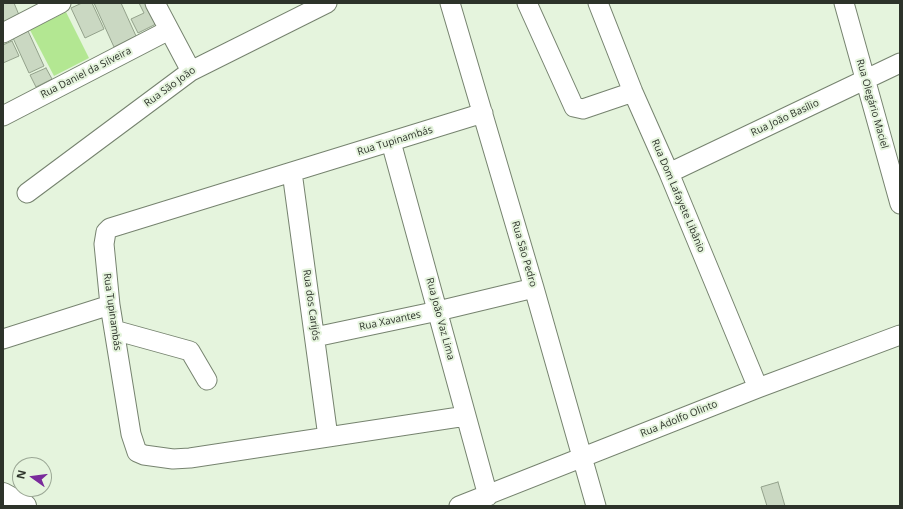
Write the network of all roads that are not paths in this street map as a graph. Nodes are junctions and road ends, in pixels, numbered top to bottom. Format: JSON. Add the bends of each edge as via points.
{"nodes":[{"id":1,"x":61,"y":3,"type":"edge"},
{"id":2,"x":155,"y":3,"type":"edge"},
{"id":3,"x":327,"y":3,"type":"edge"},
{"id":4,"x":450,"y":3,"type":"edge"},
{"id":5,"x":527,"y":3,"type":"edge"},
{"id":6,"x":598,"y":3,"type":"edge"},
{"id":7,"x":844,"y":3,"type":"edge"},
{"id":8,"x":169,"y":30,"type":"junction"},
{"id":9,"x":3,"y":33,"type":"edge"},
{"id":10,"x":900,"y":63,"type":"edge"},
{"id":11,"x":191,"y":71,"type":"junction"},
{"id":12,"x":866,"y":79,"type":"junction"},
{"id":13,"x":633,"y":92,"type":"junction"},
{"id":14,"x":483,"y":113,"type":"junction"},
{"id":15,"x":3,"y":116,"type":"edge"},
{"id":16,"x":391,"y":142,"type":"junction"},
{"id":17,"x":292,"y":172,"type":"junction"},
{"id":18,"x":669,"y":173,"type":"junction"},
{"id":19,"x":27,"y":193,"type":"dead end"},
{"id":20,"x":900,"y":204,"type":"edge"},
{"id":21,"x":534,"y":288,"type":"junction"},
{"id":22,"x":110,"y":305,"type":"junction"},
{"id":23,"x":438,"y":311,"type":"junction"},
{"id":24,"x":114,"y":330,"type":"junction"},
{"id":25,"x":900,"y":334,"type":"edge"},
{"id":26,"x":315,"y":337,"type":"junction"},
{"id":27,"x":3,"y":339,"type":"edge"},
{"id":28,"x":208,"y":380,"type":"dead end"},
{"id":29,"x":758,"y":388,"type":"junction"},
{"id":30,"x":466,"y":416,"type":"junction"},
{"id":31,"x":328,"y":437,"type":"junction"},
{"id":32,"x":583,"y":458,"type":"junction"},
{"id":33,"x":3,"y":494,"type":"edge"},
{"id":34,"x":488,"y":496,"type":"junction"},
{"id":35,"x":25,"y":506,"type":"edge"},
{"id":36,"x":459,"y":506,"type":"edge"},
{"id":37,"x":596,"y":506,"type":"edge"}],
"edges":[{"from":1,"to":9,"type":"street"},
{"from":2,"to":8,"type":"street"},
{"from":3,"to":11,"type":"street","name":"Rua São João"},
{"from":4,"to":14,"type":"street","name":"Rua São Pedro"},
{"from":5,"to":13,"type":"street","via":[[574,107],[583,109]]},
{"from":6,"to":13,"type":"street","name":"Rua Dom Lafayete Libânio"},
{"from":7,"to":12,"type":"street","name":"Rua Olegário Maciel"},
{"from":8,"to":11,"type":"street"},
{"from":8,"to":15,"type":"street","name":"Rua Daniel da Silveira"},
{"from":10,"to":12,"type":"street","name":"Rua João Basílio"},
{"from":11,"to":19,"type":"street","name":"Rua São João"},
{"from":12,"to":18,"type":"street","name":"Rua João Basílio"},
{"from":12,"to":20,"type":"street","name":"Rua Olegário Maciel"},
{"from":13,"to":18,"type":"street","name":"Rua Dom Lafayete Libânio"},
{"from":14,"to":16,"type":"street","name":"Rua Tupinambás"},
{"from":14,"to":21,"type":"street","name":"Rua São Pedro"},
{"from":16,"to":17,"type":"street","name":"Rua Tupinambás"},
{"from":16,"to":23,"type":"street","name":"Rua João Vaz Lima"},
{"from":17,"to":22,"type":"street","name":"Rua Tupinambás","via":[[110,228],[106,232],[104,244]]},
{"from":17,"to":26,"type":"street","name":"Rua dos Carijós"},
{"from":18,"to":29,"type":"street","name":"Rua Dom Lafayete Libânio"},
{"from":21,"to":23,"type":"street","name":"Rua Xavantes"},
{"from":21,"to":32,"type":"street","name":"Rua São Pedro"},
{"from":22,"to":24,"type":"street","name":"Rua Tupinambás"},
{"from":22,"to":27,"type":"street"},
{"from":23,"to":26,"type":"street","name":"Rua Xavantes"},
{"from":23,"to":30,"type":"street","name":"Rua João Vaz Lima"},
{"from":24,"to":28,"type":"street","via":[[190,351]]},
{"from":24,"to":31,"type":"street","name":"Rua Tupinambás","via":[[137,452],[144,455],[190,458]]},
{"from":25,"to":29,"type":"street","name":"Rua Adolfo Olinto"},
{"from":26,"to":31,"type":"street","name":"Rua dos Carijós"},
{"from":29,"to":32,"type":"street","name":"Rua Adolfo Olinto"},
{"from":30,"to":31,"type":"street","name":"Rua Tupinambás"},
{"from":30,"to":34,"type":"street","name":"Rua João Vaz Lima"},
{"from":32,"to":34,"type":"street","name":"Rua Adolfo Olinto"},
{"from":32,"to":37,"type":"street","name":"Rua São Pedro"},
{"from":33,"to":35,"type":"main road"},
{"from":34,"to":36,"type":"street","name":"Rua Adolfo Olinto"}]}
